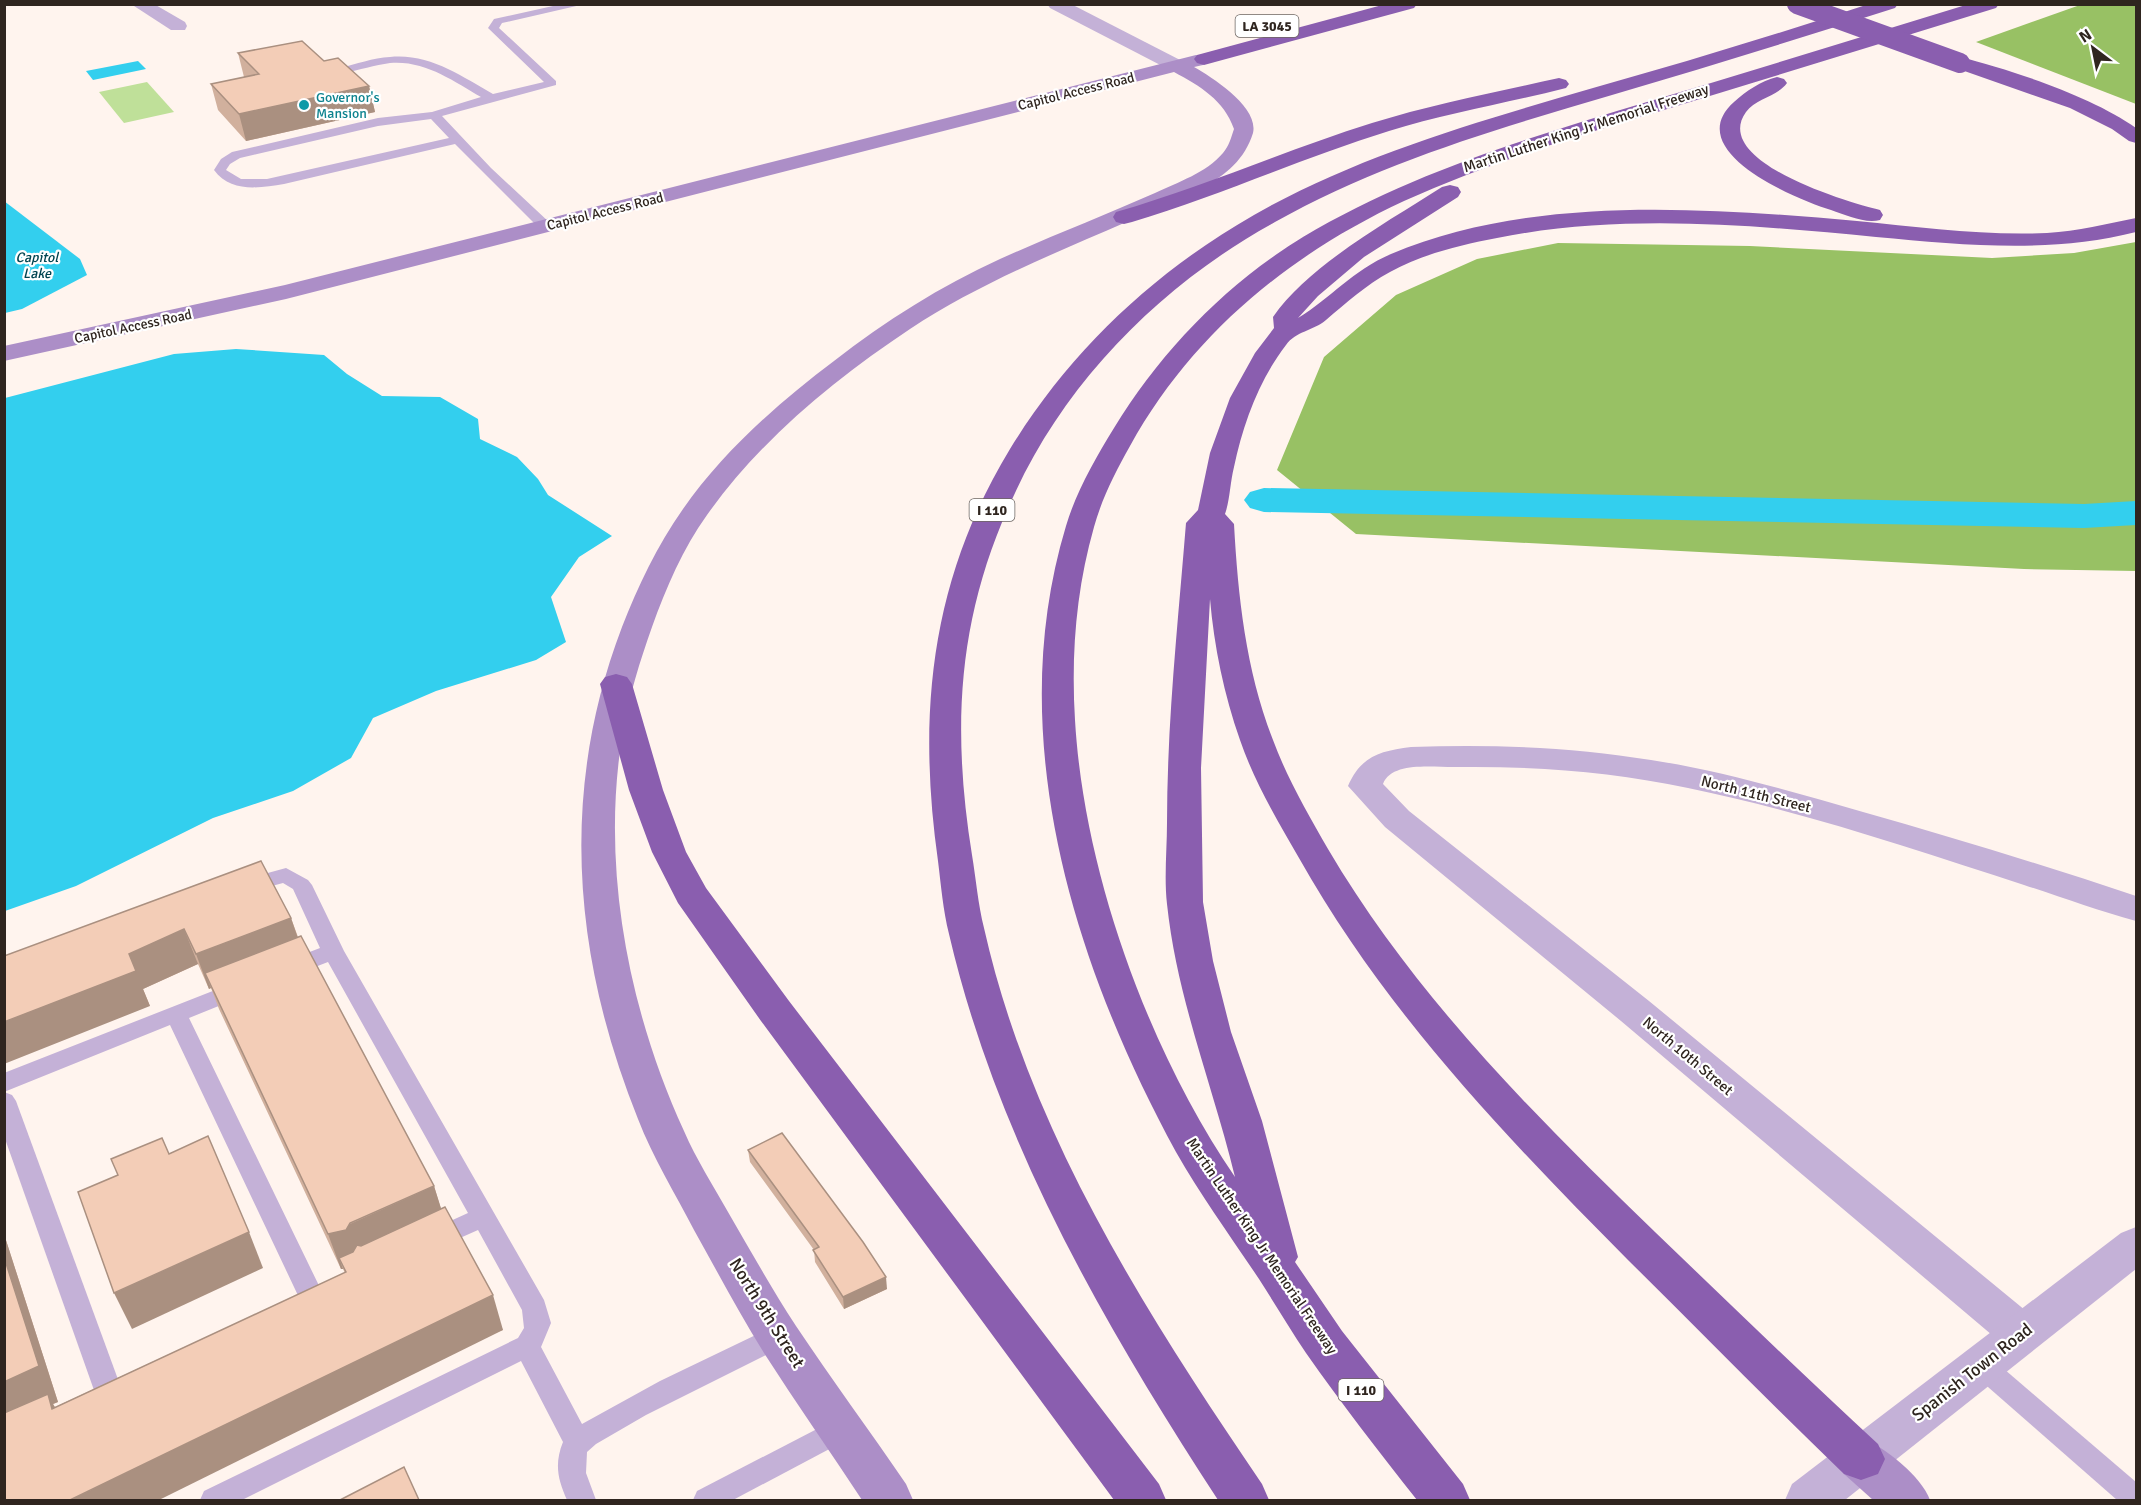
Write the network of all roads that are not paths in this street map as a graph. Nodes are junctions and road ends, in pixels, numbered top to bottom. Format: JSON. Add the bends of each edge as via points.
{"nodes":[{"id":1,"x":140,"y":4,"type":"edge"},
{"id":2,"x":580,"y":4,"type":"edge"},
{"id":3,"x":1056,"y":4,"type":"edge"},
{"id":4,"x":1090,"y":4,"type":"edge"},
{"id":5,"x":1354,"y":4,"type":"edge"},
{"id":6,"x":1408,"y":4,"type":"edge"},
{"id":7,"x":1797,"y":4,"type":"edge"},
{"id":8,"x":1815,"y":4,"type":"edge"},
{"id":9,"x":1887,"y":4,"type":"edge"},
{"id":10,"x":1990,"y":4,"type":"edge"},
{"id":11,"x":2000,"y":4,"type":"edge"},
{"id":12,"x":178,"y":26,"type":"dead end"},
{"id":13,"x":1154,"y":54,"type":"junction"},
{"id":14,"x":1178,"y":56,"type":"junction"},
{"id":15,"x":1204,"y":59,"type":"joint"},
{"id":16,"x":1966,"y":62,"type":"junction"},
{"id":17,"x":344,"y":70,"type":"edge"},
{"id":18,"x":1073,"y":92,"type":"junction"},
{"id":19,"x":493,"y":99,"type":"junction"},
{"id":20,"x":1237,"y":112,"type":"junction"},
{"id":21,"x":434,"y":115,"type":"junction"},
{"id":22,"x":2136,"y":124,"type":"edge"},
{"id":23,"x":2136,"y":137,"type":"edge"},
{"id":24,"x":458,"y":140,"type":"junction"},
{"id":25,"x":1533,"y":142,"type":"junction"},
{"id":26,"x":2136,"y":208,"type":"edge"},
{"id":27,"x":1124,"y":217,"type":"junction"},
{"id":28,"x":538,"y":218,"type":"junction"},
{"id":29,"x":2136,"y":225,"type":"edge"},
{"id":30,"x":1286,"y":329,"type":"junction"},
{"id":31,"x":4,"y":352,"type":"edge"},
{"id":32,"x":1212,"y":513,"type":"junction"},
{"id":33,"x":616,"y":684,"type":"junction"},
{"id":34,"x":1367,"y":775,"type":"joint"},
{"id":35,"x":227,"y":893,"type":"edge"},
{"id":36,"x":2136,"y":909,"type":"edge"},
{"id":37,"x":333,"y":951,"type":"junction"},
{"id":38,"x":271,"y":976,"type":"edge"},
{"id":39,"x":239,"y":989,"type":"edge"},
{"id":40,"x":176,"y":1014,"type":"junction"},
{"id":41,"x":4,"y":1083,"type":"edge"},
{"id":42,"x":4,"y":1101,"type":"edge"},
{"id":43,"x":485,"y":1216,"type":"junction"},
{"id":44,"x":2136,"y":1245,"type":"edge"},
{"id":45,"x":414,"y":1249,"type":"edge"},
{"id":46,"x":1281,"y":1276,"type":"junction"},
{"id":47,"x":339,"y":1285,"type":"edge"},
{"id":48,"x":2021,"y":1332,"type":"junction"},
{"id":49,"x":779,"y":1336,"type":"junction"},
{"id":50,"x":527,"y":1346,"type":"junction"},
{"id":51,"x":1981,"y":1365,"type":"junction"},
{"id":52,"x":83,"y":1406,"type":"edge"},
{"id":53,"x":842,"y":1428,"type":"junction"},
{"id":54,"x":577,"y":1442,"type":"junction"},
{"id":55,"x":1861,"y":1459,"type":"junction"},
{"id":56,"x":2136,"y":1498,"type":"edge"},
{"id":57,"x":214,"y":1500,"type":"edge"},
{"id":58,"x":582,"y":1500,"type":"edge"},
{"id":59,"x":707,"y":1500,"type":"edge"},
{"id":60,"x":889,"y":1500,"type":"edge"},
{"id":61,"x":1142,"y":1500,"type":"edge"},
{"id":62,"x":1245,"y":1500,"type":"edge"},
{"id":63,"x":1446,"y":1500,"type":"edge"},
{"id":64,"x":1809,"y":1500,"type":"edge"},
{"id":65,"x":1906,"y":1500,"type":"edge"}],
"edges":[{"from":1,"to":12,"type":"street"},
{"from":2,"to":19,"type":"lane","via":[[498,21],[493,28],[552,83]]},
{"from":3,"to":13,"type":"street"},
{"from":4,"to":14,"type":"street"},
{"from":5,"to":14,"type":"highway","number":"LA 3045"},
{"from":6,"to":15,"type":"highway"},
{"from":7,"to":16,"type":"highway","bridge":true},
{"from":8,"to":16,"type":"highway"},
{"from":9,"to":27,"type":"highway","via":[[1414,116],[1176,203]]},
{"from":9,"to":62,"type":"highway","name":"Martin Luther King Jr Memorial Freeway","number":"I 110","via":[[1465,133],[1355,174],[1278,211],[1195,263],[1118,328],[1072,378],[1031,432],[999,494],[963,585],[954,621],[945,702],[945,793],[966,930],[1005,1055],[1069,1207],[1148,1351]]},
{"from":10,"to":25,"type":"highway","name":"Martin Luther King Jr Memorial Freeway","number":"I 110"},
{"from":11,"to":26,"type":"highway","via":[[1889,49],[1758,91],[1732,113],[1732,140],[1757,168],[1791,188],[1896,220],[1967,229],[2037,231],[2107,221]]},
{"from":13,"to":14,"type":"street"},
{"from":13,"to":28,"type":"main road","name":"Capitol Access Road","number":"LA 3045"},
{"from":14,"to":15,"type":"main road","name":"Capitol Access Road","number":"LA 3045"},
{"from":14,"to":18,"type":"main road","name":"Capitol Access Road","number":"LA 3045"},
{"from":14,"to":20,"type":"main road"},
{"from":16,"to":22,"type":"highway","via":[[2084,100]]},
{"from":16,"to":23,"type":"highway","via":[[2082,107]]},
{"from":17,"to":19,"type":"lane","via":[[406,60],[434,66]]},
{"from":18,"to":20,"type":"main road","via":[[1125,86],[1178,90],[1208,97]]},
{"from":18,"to":28,"type":"main road","name":"Capitol Access Road","number":"LA 3045"},
{"from":19,"to":21,"type":"lane"},
{"from":20,"to":27,"type":"main road","name":"North 9th Street","via":[[1244,129],[1237,150],[1229,159],[1197,181]]},
{"from":21,"to":24,"type":"lane"},
{"from":21,"to":24,"type":"lane","via":[[378,122],[236,155],[220,170],[234,183],[257,184]]},
{"from":24,"to":28,"type":"lane"},
{"from":25,"to":30,"type":"highway","via":[[1356,252],[1285,318]]},
{"from":25,"to":46,"type":"highway","name":"Martin Luther King Jr Memorial Freeway","number":"I 110","via":[[1371,208],[1279,263],[1224,308],[1180,353],[1125,431],[1080,526],[1072,559],[1059,650],[1059,732],[1072,827],[1095,918],[1124,1003],[1183,1128],[1215,1182]]},
{"from":27,"to":33,"type":"main road","name":"North 9th Street","via":[[1023,257],[932,305],[852,358],[779,419],[718,483],[676,541],[633,633]]},
{"from":28,"to":31,"type":"main road","name":"Capitol Access Road","number":"LA 3045","via":[[263,278]]},
{"from":29,"to":30,"type":"highway","via":[[2085,236],[2030,240],[1673,215],[1539,224],[1453,241],[1382,267],[1307,323]]},
{"from":30,"to":32,"type":"highway","via":[[1254,375],[1236,413],[1219,462]]},
{"from":32,"to":46,"type":"highway","via":[[1200,523],[1184,768],[1185,902],[1194,961],[1212,1032],[1242,1121]]},
{"from":32,"to":55,"type":"highway","via":[[1220,524],[1222,588],[1230,641],[1256,740],[1299,829],[1352,918],[1461,1060],[1529,1135]]},
{"from":33,"to":49,"type":"main road","name":"North 9th Street","via":[[598,780],[597,870],[604,938],[618,995],[638,1067],[658,1118],[694,1191]]},
{"from":33,"to":61,"type":"highway","via":[[646,790],[669,852],[691,894]]},
{"from":34,"to":36,"type":"street","name":"North 11th Street","via":[[1373,768],[1395,761],[1463,756],[1601,764],[1664,773],[1826,812]]},
{"from":34,"to":48,"type":"street","name":"North 10th Street","via":[[1365,786],[1396,819],[1635,1011]]},
{"from":35,"to":37,"type":"lane","via":[[286,875],[301,885]]},
{"from":37,"to":38,"type":"lane"},
{"from":37,"to":43,"type":"lane"},
{"from":39,"to":40,"type":"lane"},
{"from":40,"to":41,"type":"lane"},
{"from":40,"to":47,"type":"lane","via":[[301,1303]]},
{"from":42,"to":52,"type":"lane","via":[[120,1388]]},
{"from":43,"to":45,"type":"lane"},
{"from":43,"to":50,"type":"lane","via":[[535,1308],[539,1321]]},
{"from":44,"to":48,"type":"street","name":"Spanish Town Road"},
{"from":46,"to":63,"type":"highway","name":"Martin Luther King Jr Memorial Freeway","number":"I 110","via":[[1323,1340]]},
{"from":48,"to":51,"type":"street","name":"Spanish Town Road"},
{"from":49,"to":53,"type":"main road","name":"North 9th Street"},
{"from":49,"to":54,"type":"lane"},
{"from":50,"to":54,"type":"lane"},
{"from":50,"to":57,"type":"lane"},
{"from":51,"to":55,"type":"street","name":"Spanish Town Road"},
{"from":51,"to":56,"type":"lane"},
{"from":53,"to":59,"type":"lane"},
{"from":53,"to":60,"type":"main road","name":"North 9th Street"},
{"from":54,"to":58,"type":"lane","via":[[571,1460],[573,1486]]},
{"from":55,"to":64,"type":"street","name":"Spanish Town Road"},
{"from":55,"to":65,"type":"main road"}]}
